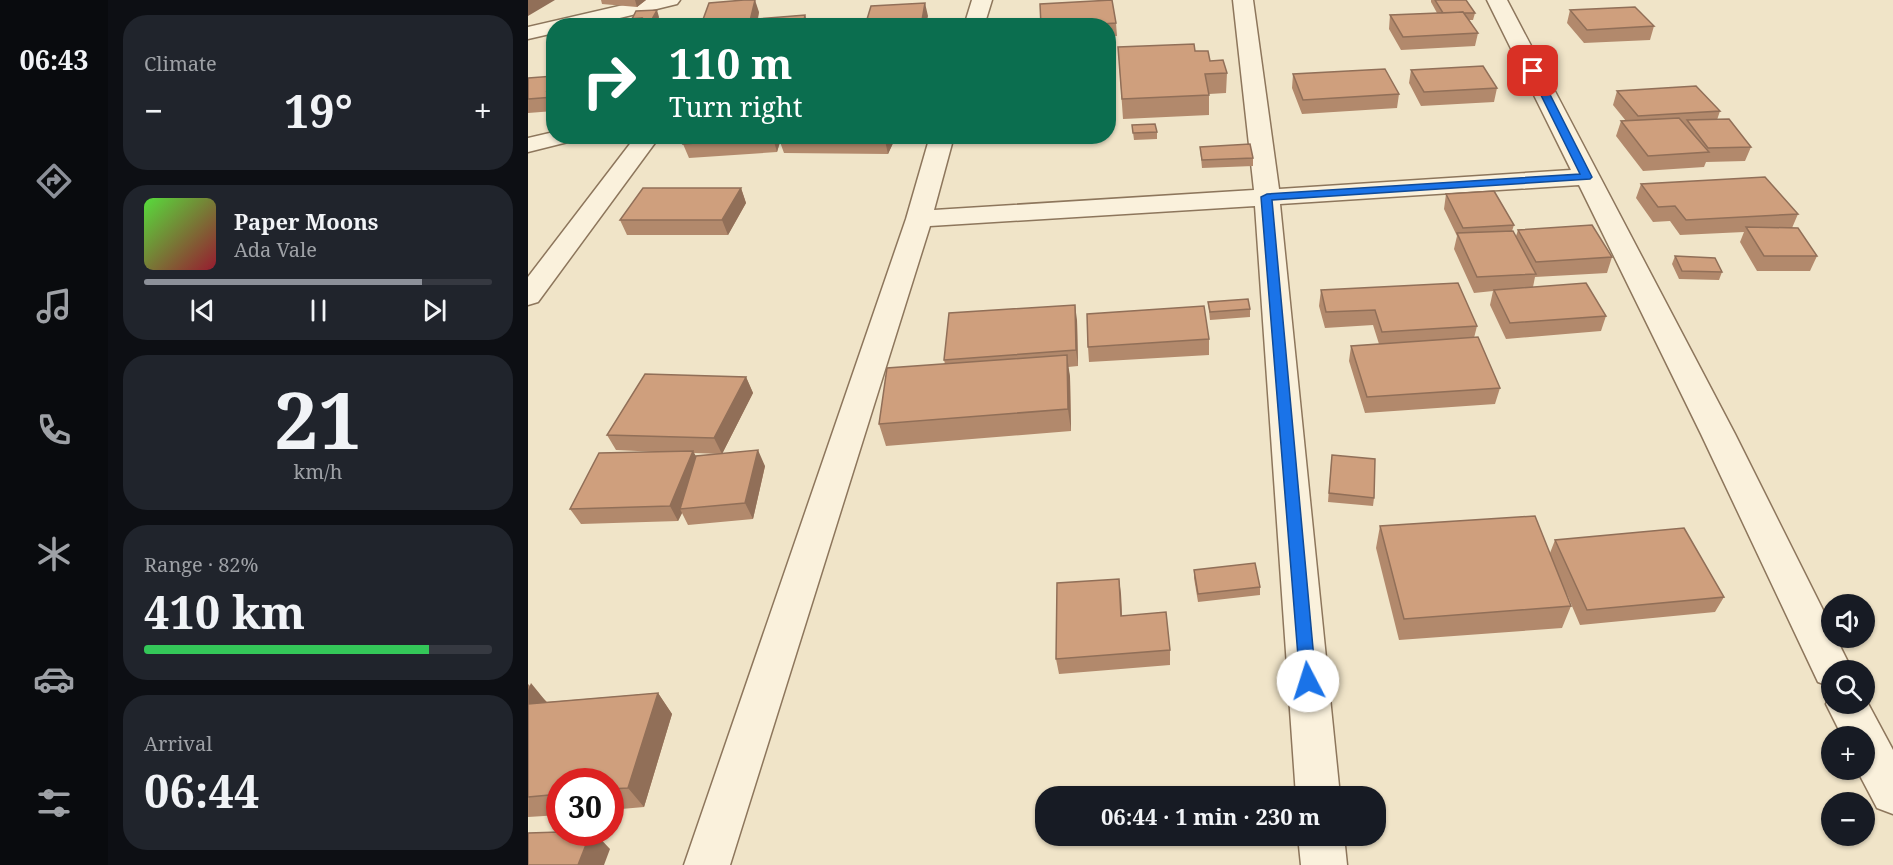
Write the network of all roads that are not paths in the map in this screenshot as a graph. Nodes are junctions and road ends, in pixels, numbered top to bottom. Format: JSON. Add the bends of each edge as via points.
{"nodes":[{"id":1,"x":670,"y":0,"type":"edge"},
{"id":2,"x":982,"y":0,"type":"edge"},
{"id":3,"x":1243,"y":0,"type":"edge"},
{"id":4,"x":1497,"y":0,"type":"edge"},
{"id":5,"x":594,"y":18,"type":"edge"},
{"id":6,"x":976,"y":18,"type":"edge"},
{"id":7,"x":546,"y":29,"type":"edge"},
{"id":8,"x":528,"y":33,"type":"edge"},
{"id":9,"x":546,"y":140,"type":"edge"},
{"id":10,"x":643,"y":144,"type":"edge"},
{"id":11,"x":940,"y":144,"type":"edge"},
{"id":12,"x":528,"y":145,"type":"edge"},
{"id":13,"x":1587,"y":177,"type":"junction"},
{"id":14,"x":1267,"y":197,"type":"junction"},
{"id":15,"x":919,"y":219,"type":"junction"},
{"id":16,"x":528,"y":296,"type":"edge"},
{"id":17,"x":1827,"y":660,"type":"edge"},
{"id":18,"x":1875,"y":759,"type":"edge"},
{"id":19,"x":1317,"y":786,"type":"edge"},
{"id":20,"x":1893,"y":793,"type":"edge"},
{"id":21,"x":1322,"y":846,"type":"edge"},
{"id":22,"x":707,"y":865,"type":"edge"},
{"id":23,"x":1324,"y":865,"type":"edge"}],
"edges":[{"from":1,"to":5,"type":"street"},
{"from":2,"to":6,"type":"street"},
{"from":3,"to":14,"type":"street"},
{"from":4,"to":13,"type":"street"},
{"from":7,"to":8,"type":"street"},
{"from":9,"to":12,"type":"street"},
{"from":10,"to":16,"type":"street"},
{"from":11,"to":15,"type":"street"},
{"from":13,"to":14,"type":"street"},
{"from":13,"to":17,"type":"street"},
{"from":14,"to":15,"type":"street"},
{"from":14,"to":19,"type":"street"},
{"from":15,"to":22,"type":"street"},
{"from":18,"to":20,"type":"street"},
{"from":21,"to":23,"type":"street"}]}
